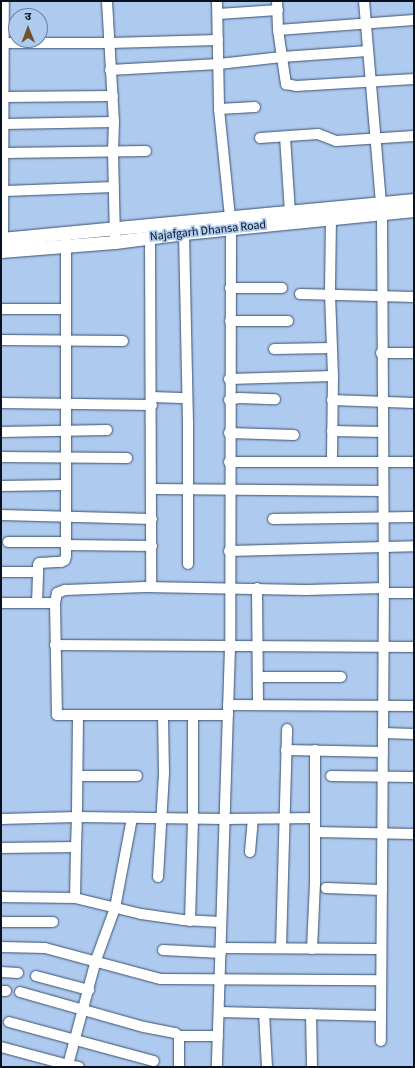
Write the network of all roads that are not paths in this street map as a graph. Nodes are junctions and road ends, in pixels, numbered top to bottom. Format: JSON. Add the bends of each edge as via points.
{"nodes":[{"id":1,"x":4,"y":1,"type":"edge"},
{"id":2,"x":107,"y":1,"type":"edge"},
{"id":3,"x":217,"y":1,"type":"edge"},
{"id":4,"x":364,"y":1,"type":"edge"},
{"id":5,"x":277,"y":5,"type":"edge"},
{"id":6,"x":218,"y":14,"type":"junction"},
{"id":7,"x":414,"y":20,"type":"edge"},
{"id":8,"x":3,"y":23,"type":"edge"},
{"id":9,"x":365,"y":24,"type":"junction"},
{"id":10,"x":278,"y":30,"type":"junction"},
{"id":11,"x":218,"y":40,"type":"junction"},
{"id":12,"x":110,"y":43,"type":"junction"},
{"id":13,"x":3,"y":45,"type":"edge"},
{"id":14,"x":368,"y":51,"type":"junction"},
{"id":15,"x":282,"y":57,"type":"junction"},
{"id":16,"x":219,"y":64,"type":"junction"},
{"id":17,"x":110,"y":70,"type":"junction"},
{"id":18,"x":414,"y":79,"type":"edge"},
{"id":19,"x":370,"y":80,"type":"junction"},
{"id":20,"x":113,"y":96,"type":"junction"},
{"id":21,"x":3,"y":104,"type":"edge"},
{"id":22,"x":255,"y":107,"type":"dead end"},
{"id":23,"x":219,"y":109,"type":"junction"},
{"id":24,"x":114,"y":122,"type":"junction"},
{"id":25,"x":5,"y":124,"type":"junction"},
{"id":26,"x":414,"y":136,"type":"edge"},
{"id":27,"x":285,"y":137,"type":"junction"},
{"id":28,"x":374,"y":137,"type":"junction"},
{"id":29,"x":260,"y":138,"type":"dead end"},
{"id":30,"x":113,"y":151,"type":"junction"},
{"id":31,"x":146,"y":151,"type":"dead end"},
{"id":32,"x":5,"y":153,"type":"junction"},
{"id":33,"x":114,"y":187,"type":"junction"},
{"id":34,"x":4,"y":196,"type":"edge"},
{"id":35,"x":414,"y":200,"type":"edge"},
{"id":36,"x":381,"y":209,"type":"junction"},
{"id":37,"x":414,"y":210,"type":"edge"},
{"id":38,"x":290,"y":212,"type":"junction"},
{"id":39,"x":331,"y":218,"type":"junction"},
{"id":40,"x":230,"y":223,"type":"junction"},
{"id":41,"x":115,"y":228,"type":"junction"},
{"id":42,"x":66,"y":232,"type":"junction"},
{"id":43,"x":184,"y":233,"type":"junction"},
{"id":44,"x":150,"y":237,"type":"junction"},
{"id":45,"x":115,"y":242,"type":"junction"},
{"id":46,"x":2,"y":243,"type":"edge"},
{"id":47,"x":66,"y":246,"type":"junction"},
{"id":48,"x":230,"y":288,"type":"junction"},
{"id":49,"x":282,"y":288,"type":"dead end"},
{"id":50,"x":300,"y":294,"type":"dead end"},
{"id":51,"x":330,"y":294,"type":"junction"},
{"id":52,"x":382,"y":296,"type":"junction"},
{"id":53,"x":414,"y":297,"type":"edge"},
{"id":54,"x":1,"y":308,"type":"edge"},
{"id":55,"x":65,"y":309,"type":"junction"},
{"id":56,"x":230,"y":321,"type":"junction"},
{"id":57,"x":288,"y":321,"type":"dead end"},
{"id":58,"x":1,"y":340,"type":"edge"},
{"id":59,"x":123,"y":341,"type":"dead end"},
{"id":60,"x":65,"y":342,"type":"junction"},
{"id":61,"x":331,"y":348,"type":"junction"},
{"id":62,"x":274,"y":349,"type":"dead end"},
{"id":63,"x":381,"y":353,"type":"junction"},
{"id":64,"x":414,"y":353,"type":"edge"},
{"id":65,"x":333,"y":376,"type":"junction"},
{"id":66,"x":229,"y":379,"type":"junction"},
{"id":67,"x":187,"y":398,"type":"junction"},
{"id":68,"x":275,"y":399,"type":"dead end"},
{"id":69,"x":229,"y":400,"type":"junction"},
{"id":70,"x":332,"y":400,"type":"junction"},
{"id":71,"x":152,"y":401,"type":"junction"},
{"id":72,"x":1,"y":402,"type":"edge"},
{"id":73,"x":382,"y":402,"type":"junction"},
{"id":74,"x":414,"y":402,"type":"edge"},
{"id":75,"x":65,"y":403,"type":"junction"},
{"id":76,"x":107,"y":430,"type":"dead end"},
{"id":77,"x":65,"y":431,"type":"junction"},
{"id":78,"x":1,"y":432,"type":"edge"},
{"id":79,"x":332,"y":432,"type":"junction"},
{"id":80,"x":382,"y":432,"type":"junction"},
{"id":81,"x":229,"y":433,"type":"junction"},
{"id":82,"x":294,"y":435,"type":"dead end"},
{"id":83,"x":1,"y":457,"type":"edge"},
{"id":84,"x":65,"y":458,"type":"junction"},
{"id":85,"x":127,"y":458,"type":"dead end"},
{"id":86,"x":332,"y":461,"type":"junction"},
{"id":87,"x":382,"y":461,"type":"junction"},
{"id":88,"x":229,"y":462,"type":"junction"},
{"id":89,"x":414,"y":462,"type":"edge"},
{"id":90,"x":65,"y":485,"type":"junction"},
{"id":91,"x":1,"y":486,"type":"edge"},
{"id":92,"x":152,"y":490,"type":"junction"},
{"id":93,"x":188,"y":490,"type":"junction"},
{"id":94,"x":229,"y":490,"type":"junction"},
{"id":95,"x":383,"y":490,"type":"junction"},
{"id":96,"x":1,"y":515,"type":"edge"},
{"id":97,"x":65,"y":516,"type":"junction"},
{"id":98,"x":383,"y":517,"type":"junction"},
{"id":99,"x":414,"y":517,"type":"edge"},
{"id":100,"x":152,"y":518,"type":"junction"},
{"id":101,"x":273,"y":519,"type":"dead end"},
{"id":102,"x":8,"y":542,"type":"dead end"},
{"id":103,"x":65,"y":543,"type":"junction"},
{"id":104,"x":152,"y":546,"type":"junction"},
{"id":105,"x":384,"y":546,"type":"junction"},
{"id":106,"x":414,"y":546,"type":"edge"},
{"id":107,"x":229,"y":551,"type":"junction"},
{"id":108,"x":188,"y":564,"type":"dead end"},
{"id":109,"x":1,"y":572,"type":"edge"},
{"id":110,"x":38,"y":572,"type":"junction"},
{"id":111,"x":151,"y":587,"type":"junction"},
{"id":112,"x":230,"y":588,"type":"junction"},
{"id":113,"x":257,"y":588,"type":"junction"},
{"id":114,"x":384,"y":590,"type":"junction"},
{"id":115,"x":414,"y":593,"type":"edge"},
{"id":116,"x":1,"y":603,"type":"edge"},
{"id":117,"x":37,"y":603,"type":"junction"},
{"id":118,"x":55,"y":603,"type":"junction"},
{"id":119,"x":56,"y":645,"type":"junction"},
{"id":120,"x":230,"y":647,"type":"junction"},
{"id":121,"x":259,"y":647,"type":"junction"},
{"id":122,"x":384,"y":647,"type":"junction"},
{"id":123,"x":414,"y":647,"type":"edge"},
{"id":124,"x":340,"y":676,"type":"dead end"},
{"id":125,"x":258,"y":677,"type":"junction"},
{"id":126,"x":258,"y":706,"type":"junction"},
{"id":127,"x":383,"y":706,"type":"junction"},
{"id":128,"x":414,"y":706,"type":"edge"},
{"id":129,"x":228,"y":710,"type":"junction"},
{"id":130,"x":78,"y":715,"type":"junction"},
{"id":131,"x":163,"y":715,"type":"junction"},
{"id":132,"x":193,"y":715,"type":"junction"},
{"id":133,"x":287,"y":729,"type":"dead end"},
{"id":134,"x":383,"y":733,"type":"junction"},
{"id":135,"x":414,"y":734,"type":"edge"},
{"id":136,"x":286,"y":750,"type":"junction"},
{"id":137,"x":315,"y":750,"type":"junction"},
{"id":138,"x":383,"y":752,"type":"junction"},
{"id":139,"x":78,"y":776,"type":"junction"},
{"id":140,"x":137,"y":776,"type":"dead end"},
{"id":141,"x":331,"y":776,"type":"dead end"},
{"id":142,"x":414,"y":777,"type":"edge"},
{"id":143,"x":383,"y":778,"type":"junction"},
{"id":144,"x":76,"y":817,"type":"junction"},
{"id":145,"x":132,"y":818,"type":"junction"},
{"id":146,"x":160,"y":818,"type":"junction"},
{"id":147,"x":285,"y":818,"type":"junction"},
{"id":148,"x":315,"y":818,"type":"junction"},
{"id":149,"x":1,"y":819,"type":"edge"},
{"id":150,"x":193,"y":819,"type":"junction"},
{"id":151,"x":224,"y":819,"type":"junction"},
{"id":152,"x":253,"y":819,"type":"junction"},
{"id":153,"x":315,"y":832,"type":"junction"},
{"id":154,"x":382,"y":834,"type":"junction"},
{"id":155,"x":414,"y":834,"type":"edge"},
{"id":156,"x":76,"y":847,"type":"junction"},
{"id":157,"x":1,"y":848,"type":"edge"},
{"id":158,"x":250,"y":852,"type":"dead end"},
{"id":159,"x":158,"y":877,"type":"dead end"},
{"id":160,"x":326,"y":888,"type":"dead end"},
{"id":161,"x":382,"y":890,"type":"junction"},
{"id":162,"x":1,"y":897,"type":"edge"},
{"id":163,"x":75,"y":898,"type":"junction"},
{"id":164,"x":115,"y":908,"type":"junction"},
{"id":165,"x":190,"y":921,"type":"junction"},
{"id":166,"x":1,"y":922,"type":"edge"},
{"id":167,"x":53,"y":922,"type":"dead end"},
{"id":168,"x":222,"y":922,"type":"junction"},
{"id":169,"x":1,"y":947,"type":"edge"},
{"id":170,"x":281,"y":948,"type":"junction"},
{"id":171,"x":312,"y":949,"type":"junction"},
{"id":172,"x":381,"y":949,"type":"junction"},
{"id":173,"x":163,"y":950,"type":"dead end"},
{"id":174,"x":221,"y":950,"type":"junction"},
{"id":175,"x":96,"y":960,"type":"junction"},
{"id":176,"x":1,"y":972,"type":"edge"},
{"id":177,"x":18,"y":973,"type":"dead end"},
{"id":178,"x":36,"y":976,"type":"dead end"},
{"id":179,"x":220,"y":980,"type":"junction"},
{"id":180,"x":381,"y":980,"type":"junction"},
{"id":181,"x":88,"y":990,"type":"junction"},
{"id":182,"x":20,"y":992,"type":"dead end"},
{"id":183,"x":83,"y":1010,"type":"junction"},
{"id":184,"x":219,"y":1012,"type":"junction"},
{"id":185,"x":264,"y":1013,"type":"junction"},
{"id":186,"x":311,"y":1014,"type":"junction"},
{"id":187,"x":381,"y":1016,"type":"junction"},
{"id":188,"x":9,"y":1022,"type":"dead end"},
{"id":189,"x":179,"y":1036,"type":"junction"},
{"id":190,"x":218,"y":1036,"type":"junction"},
{"id":191,"x":75,"y":1040,"type":"junction"},
{"id":192,"x":381,"y":1041,"type":"dead end"},
{"id":193,"x":1,"y":1047,"type":"edge"},
{"id":194,"x":154,"y":1061,"type":"dead end"},
{"id":195,"x":67,"y":1066,"type":"edge"},
{"id":196,"x":79,"y":1067,"type":"edge"},
{"id":197,"x":179,"y":1067,"type":"edge"},
{"id":198,"x":217,"y":1067,"type":"edge"},
{"id":199,"x":267,"y":1067,"type":"edge"},
{"id":200,"x":312,"y":1067,"type":"edge"}],
"edges":[{"from":1,"to":8,"type":"street"},
{"from":2,"to":12,"type":"street"},
{"from":3,"to":6,"type":"street"},
{"from":4,"to":9,"type":"street"},
{"from":5,"to":6,"type":"street"},
{"from":5,"to":10,"type":"street"},
{"from":6,"to":11,"type":"street"},
{"from":7,"to":9,"type":"street"},
{"from":8,"to":13,"type":"street"},
{"from":9,"to":10,"type":"street"},
{"from":9,"to":14,"type":"street"},
{"from":10,"to":15,"type":"street"},
{"from":11,"to":12,"type":"street"},
{"from":11,"to":16,"type":"street"},
{"from":12,"to":13,"type":"street"},
{"from":12,"to":17,"type":"street"},
{"from":13,"to":21,"type":"street"},
{"from":14,"to":15,"type":"street"},
{"from":14,"to":19,"type":"street"},
{"from":15,"to":16,"type":"street"},
{"from":15,"to":19,"type":"street","via":[[285,81],[289,86]]},
{"from":16,"to":17,"type":"street"},
{"from":16,"to":23,"type":"street"},
{"from":17,"to":20,"type":"street"},
{"from":18,"to":19,"type":"street"},
{"from":19,"to":28,"type":"street"},
{"from":20,"to":21,"type":"street"},
{"from":20,"to":24,"type":"street"},
{"from":21,"to":25,"type":"street"},
{"from":22,"to":23,"type":"street"},
{"from":23,"to":40,"type":"street"},
{"from":24,"to":25,"type":"street"},
{"from":24,"to":30,"type":"street"},
{"from":25,"to":32,"type":"street"},
{"from":26,"to":28,"type":"street"},
{"from":27,"to":28,"type":"street","via":[[318,134],[336,141]]},
{"from":27,"to":29,"type":"street"},
{"from":27,"to":38,"type":"street"},
{"from":28,"to":36,"type":"street"},
{"from":30,"to":31,"type":"street"},
{"from":30,"to":32,"type":"street"},
{"from":30,"to":33,"type":"street"},
{"from":32,"to":34,"type":"street"},
{"from":33,"to":34,"type":"street"},
{"from":33,"to":41,"type":"street"},
{"from":34,"to":46,"type":"street"},
{"from":35,"to":36,"type":"main road","name":"Najafgarh Dhansa Road"},
{"from":36,"to":37,"type":"main road","name":"Najafgarh Dhansa Road"},
{"from":36,"to":38,"type":"main road","name":"Najafgarh Dhansa Road"},
{"from":36,"to":39,"type":"main road","name":"Najafgarh Dhansa Road"},
{"from":36,"to":52,"type":"street"},
{"from":38,"to":40,"type":"main road","name":"Najafgarh Dhansa Road"},
{"from":39,"to":40,"type":"main road","name":"Najafgarh Dhansa Road"},
{"from":39,"to":51,"type":"street"},
{"from":40,"to":41,"type":"main road","name":"Najafgarh Dhansa Road"},
{"from":40,"to":43,"type":"main road","name":"Najafgarh Dhansa Road"},
{"from":40,"to":48,"type":"street"},
{"from":41,"to":42,"type":"main road","name":"Najafgarh Dhansa Road"},
{"from":41,"to":45,"type":"street"},
{"from":42,"to":46,"type":"main road","name":"Najafgarh Dhansa Road"},
{"from":42,"to":47,"type":"street"},
{"from":43,"to":44,"type":"main road","name":"Najafgarh Dhansa Road"},
{"from":43,"to":67,"type":"street"},
{"from":44,"to":45,"type":"main road","name":"Najafgarh Dhansa Road"},
{"from":44,"to":71,"type":"street"},
{"from":45,"to":47,"type":"main road","name":"Najafgarh Dhansa Road"},
{"from":46,"to":47,"type":"main road","name":"Najafgarh Dhansa Road"},
{"from":47,"to":55,"type":"street"},
{"from":48,"to":49,"type":"street"},
{"from":48,"to":56,"type":"street"},
{"from":50,"to":51,"type":"street"},
{"from":51,"to":52,"type":"street"},
{"from":51,"to":61,"type":"street"},
{"from":52,"to":53,"type":"street"},
{"from":52,"to":63,"type":"street"},
{"from":54,"to":55,"type":"street"},
{"from":55,"to":60,"type":"street"},
{"from":56,"to":57,"type":"street"},
{"from":56,"to":66,"type":"street"},
{"from":58,"to":60,"type":"street"},
{"from":59,"to":60,"type":"street"},
{"from":60,"to":75,"type":"street"},
{"from":61,"to":62,"type":"street"},
{"from":61,"to":65,"type":"street"},
{"from":63,"to":64,"type":"street"},
{"from":63,"to":73,"type":"street"},
{"from":65,"to":66,"type":"street"},
{"from":65,"to":70,"type":"street"},
{"from":66,"to":69,"type":"street"},
{"from":67,"to":71,"type":"street"},
{"from":67,"to":93,"type":"street"},
{"from":68,"to":69,"type":"street"},
{"from":69,"to":81,"type":"street"},
{"from":70,"to":73,"type":"street"},
{"from":70,"to":79,"type":"street"},
{"from":71,"to":75,"type":"street"},
{"from":71,"to":92,"type":"street"},
{"from":72,"to":75,"type":"street"},
{"from":73,"to":74,"type":"street"},
{"from":73,"to":80,"type":"street"},
{"from":75,"to":77,"type":"street"},
{"from":76,"to":77,"type":"street"},
{"from":77,"to":78,"type":"street"},
{"from":77,"to":84,"type":"street"},
{"from":79,"to":80,"type":"street"},
{"from":79,"to":86,"type":"street"},
{"from":80,"to":87,"type":"street"},
{"from":81,"to":82,"type":"street"},
{"from":81,"to":88,"type":"street"},
{"from":83,"to":84,"type":"street"},
{"from":84,"to":85,"type":"street"},
{"from":84,"to":90,"type":"street"},
{"from":86,"to":87,"type":"street"},
{"from":86,"to":88,"type":"street"},
{"from":87,"to":89,"type":"street"},
{"from":87,"to":95,"type":"street"},
{"from":88,"to":94,"type":"street"},
{"from":90,"to":91,"type":"street"},
{"from":90,"to":97,"type":"street"},
{"from":92,"to":93,"type":"street"},
{"from":92,"to":100,"type":"street"},
{"from":93,"to":94,"type":"street"},
{"from":93,"to":108,"type":"street"},
{"from":94,"to":95,"type":"street"},
{"from":94,"to":107,"type":"street"},
{"from":95,"to":98,"type":"street"},
{"from":96,"to":97,"type":"street"},
{"from":97,"to":100,"type":"street"},
{"from":97,"to":103,"type":"street"},
{"from":98,"to":99,"type":"street"},
{"from":98,"to":101,"type":"street"},
{"from":98,"to":105,"type":"street"},
{"from":100,"to":104,"type":"street"},
{"from":102,"to":103,"type":"street"},
{"from":103,"to":104,"type":"street"},
{"from":103,"to":110,"type":"street","via":[[65,560],[39,563]]},
{"from":104,"to":111,"type":"street"},
{"from":105,"to":106,"type":"street"},
{"from":105,"to":107,"type":"street"},
{"from":105,"to":114,"type":"street"},
{"from":107,"to":112,"type":"street"},
{"from":109,"to":110,"type":"street"},
{"from":110,"to":117,"type":"street"},
{"from":111,"to":112,"type":"street"},
{"from":111,"to":118,"type":"street","via":[[65,590],[57,593]]},
{"from":112,"to":113,"type":"street"},
{"from":112,"to":120,"type":"street"},
{"from":113,"to":114,"type":"street"},
{"from":113,"to":121,"type":"street"},
{"from":114,"to":115,"type":"street"},
{"from":114,"to":122,"type":"street"},
{"from":116,"to":117,"type":"street"},
{"from":117,"to":118,"type":"street"},
{"from":118,"to":119,"type":"street"},
{"from":119,"to":120,"type":"street"},
{"from":119,"to":130,"type":"street","via":[[56,713],[60,716]]},
{"from":120,"to":121,"type":"street"},
{"from":120,"to":129,"type":"street"},
{"from":121,"to":122,"type":"street"},
{"from":121,"to":125,"type":"street"},
{"from":122,"to":123,"type":"street"},
{"from":122,"to":127,"type":"street"},
{"from":124,"to":125,"type":"street"},
{"from":125,"to":126,"type":"street"},
{"from":126,"to":127,"type":"street"},
{"from":126,"to":129,"type":"street"},
{"from":127,"to":128,"type":"street"},
{"from":127,"to":134,"type":"street"},
{"from":129,"to":132,"type":"street"},
{"from":129,"to":151,"type":"street"},
{"from":130,"to":131,"type":"street"},
{"from":130,"to":139,"type":"street"},
{"from":131,"to":132,"type":"street"},
{"from":131,"to":146,"type":"street","via":[[164,773]]},
{"from":132,"to":150,"type":"street"},
{"from":133,"to":136,"type":"street"},
{"from":134,"to":135,"type":"street"},
{"from":134,"to":138,"type":"street"},
{"from":136,"to":137,"type":"street"},
{"from":136,"to":147,"type":"street"},
{"from":137,"to":138,"type":"street"},
{"from":137,"to":148,"type":"street"},
{"from":138,"to":143,"type":"street"},
{"from":139,"to":140,"type":"street"},
{"from":139,"to":144,"type":"street"},
{"from":141,"to":143,"type":"street"},
{"from":142,"to":143,"type":"street"},
{"from":143,"to":154,"type":"street"},
{"from":144,"to":145,"type":"street"},
{"from":144,"to":149,"type":"street"},
{"from":144,"to":156,"type":"street"},
{"from":145,"to":146,"type":"street"},
{"from":145,"to":164,"type":"street"},
{"from":146,"to":150,"type":"street"},
{"from":146,"to":159,"type":"street"},
{"from":147,"to":148,"type":"street"},
{"from":147,"to":152,"type":"street"},
{"from":147,"to":170,"type":"street"},
{"from":148,"to":153,"type":"street"},
{"from":150,"to":151,"type":"street"},
{"from":150,"to":165,"type":"street"},
{"from":151,"to":152,"type":"street"},
{"from":151,"to":168,"type":"street"},
{"from":152,"to":158,"type":"street"},
{"from":153,"to":154,"type":"street"},
{"from":153,"to":171,"type":"street"},
{"from":154,"to":155,"type":"street"},
{"from":154,"to":161,"type":"street"},
{"from":156,"to":157,"type":"street"},
{"from":156,"to":163,"type":"street"},
{"from":160,"to":161,"type":"street"},
{"from":161,"to":172,"type":"street"},
{"from":162,"to":163,"type":"street"},
{"from":163,"to":164,"type":"street"},
{"from":164,"to":165,"type":"street"},
{"from":164,"to":175,"type":"street"},
{"from":165,"to":168,"type":"street"},
{"from":166,"to":167,"type":"street"},
{"from":168,"to":174,"type":"street"},
{"from":169,"to":175,"type":"street","via":[[45,948]]},
{"from":170,"to":171,"type":"street"},
{"from":170,"to":174,"type":"street"},
{"from":171,"to":172,"type":"street"},
{"from":172,"to":180,"type":"street"},
{"from":173,"to":174,"type":"street"},
{"from":174,"to":179,"type":"street"},
{"from":175,"to":179,"type":"street","via":[[161,979]]},
{"from":175,"to":181,"type":"street"},
{"from":176,"to":177,"type":"street"},
{"from":178,"to":181,"type":"street"},
{"from":179,"to":180,"type":"street"},
{"from":179,"to":184,"type":"street"},
{"from":180,"to":187,"type":"street"},
{"from":181,"to":183,"type":"street"},
{"from":182,"to":183,"type":"street"},
{"from":183,"to":189,"type":"street"},
{"from":183,"to":191,"type":"street"},
{"from":184,"to":185,"type":"street"},
{"from":184,"to":190,"type":"street"},
{"from":185,"to":186,"type":"street"},
{"from":185,"to":199,"type":"street"},
{"from":186,"to":187,"type":"street"},
{"from":186,"to":200,"type":"street"},
{"from":187,"to":192,"type":"street"},
{"from":188,"to":191,"type":"street"},
{"from":189,"to":190,"type":"street"},
{"from":189,"to":197,"type":"street"},
{"from":190,"to":198,"type":"street"},
{"from":191,"to":194,"type":"street"},
{"from":191,"to":195,"type":"street"},
{"from":193,"to":195,"type":"street"},
{"from":195,"to":196,"type":"street"}]}
